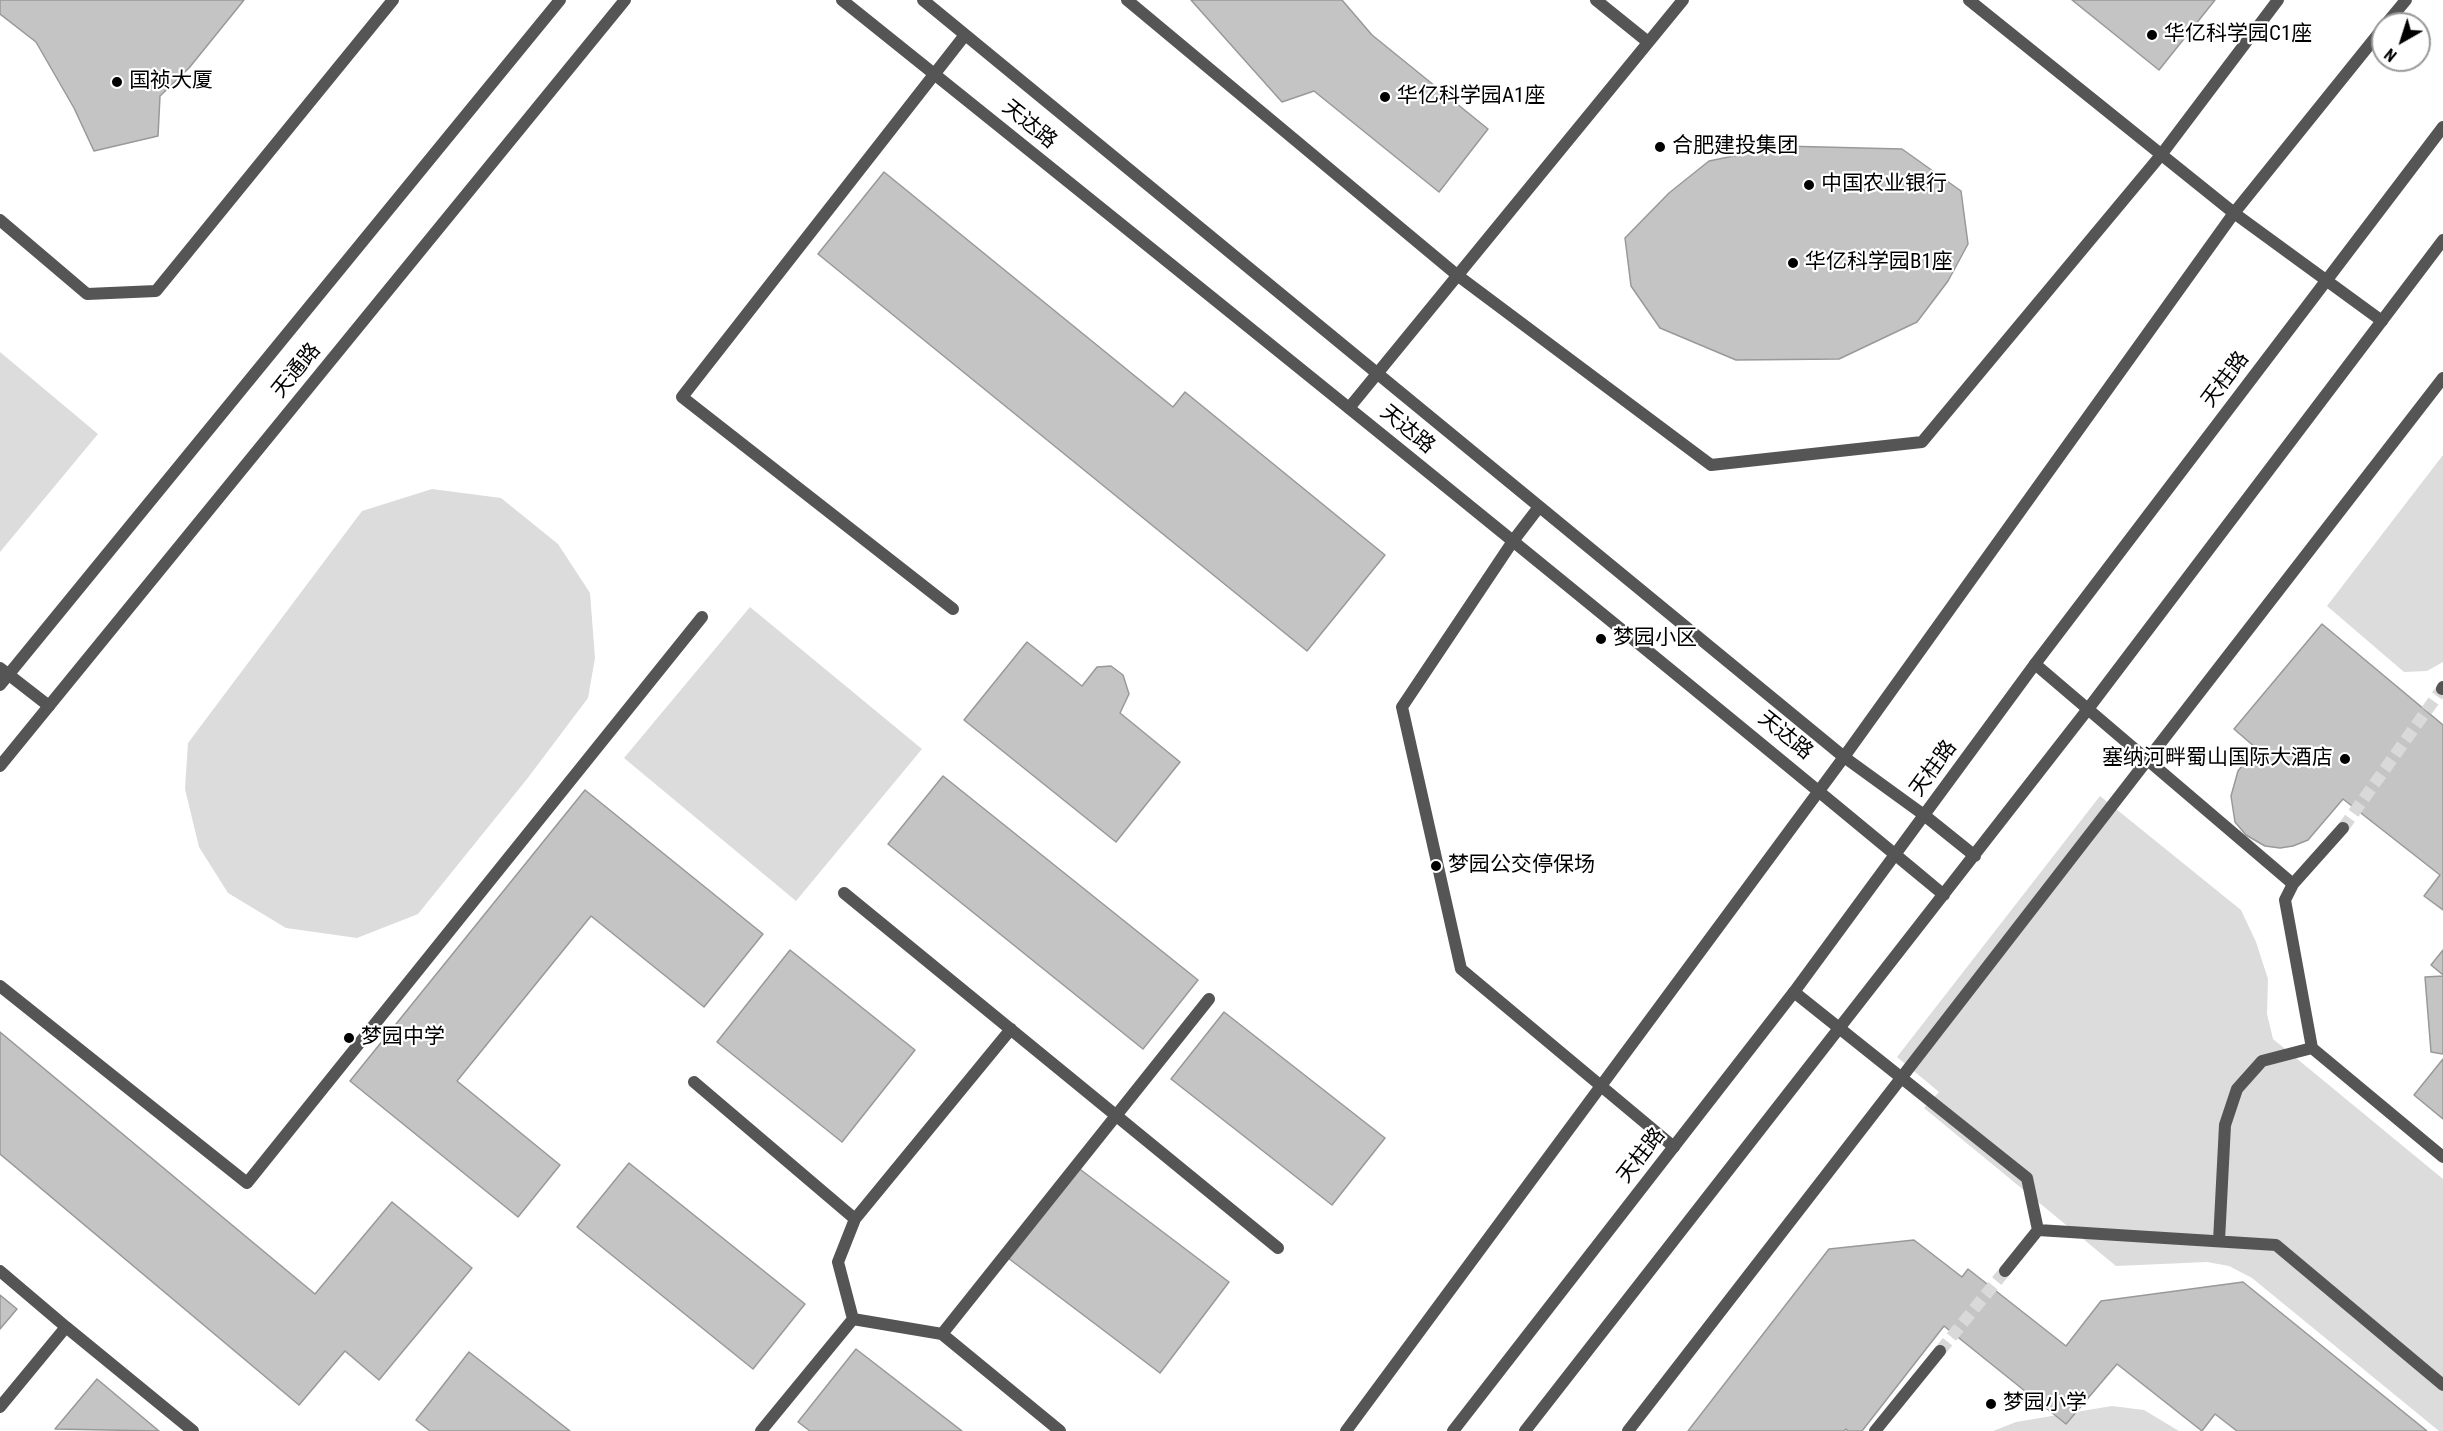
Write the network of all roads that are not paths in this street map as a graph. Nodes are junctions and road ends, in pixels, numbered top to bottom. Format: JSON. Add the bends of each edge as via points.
{"nodes":[{"id":1,"x":393,"y":0,"type":"edge"},
{"id":2,"x":560,"y":0,"type":"edge"},
{"id":3,"x":625,"y":0,"type":"edge"},
{"id":4,"x":842,"y":0,"type":"edge"},
{"id":5,"x":923,"y":0,"type":"edge"},
{"id":6,"x":1127,"y":0,"type":"edge"},
{"id":7,"x":1596,"y":0,"type":"edge"},
{"id":8,"x":1683,"y":0,"type":"edge"},
{"id":9,"x":1969,"y":0,"type":"edge"},
{"id":10,"x":2278,"y":0,"type":"edge"},
{"id":11,"x":2406,"y":0,"type":"edge"},
{"id":12,"x":2396,"y":12,"type":"edge"},
{"id":13,"x":965,"y":35,"type":"junction"},
{"id":14,"x":1648,"y":42,"type":"junction"},
{"id":15,"x":2371,"y":43,"type":"edge"},
{"id":16,"x":934,"y":74,"type":"junction"},
{"id":17,"x":2443,"y":127,"type":"edge"},
{"id":18,"x":2161,"y":155,"type":"junction"},
{"id":19,"x":2234,"y":213,"type":"junction"},
{"id":20,"x":0,"y":220,"type":"edge"},
{"id":21,"x":2443,"y":240,"type":"edge"},
{"id":22,"x":1457,"y":275,"type":"junction"},
{"id":23,"x":2325,"y":282,"type":"junction"},
{"id":24,"x":2382,"y":321,"type":"junction"},
{"id":25,"x":1377,"y":374,"type":"junction"},
{"id":26,"x":2443,"y":378,"type":"edge"},
{"id":27,"x":1349,"y":408,"type":"junction"},
{"id":28,"x":1539,"y":507,"type":"junction"},
{"id":29,"x":1513,"y":541,"type":"junction"},
{"id":30,"x":953,"y":609,"type":"dead end"},
{"id":31,"x":702,"y":617,"type":"dead end"},
{"id":32,"x":2035,"y":664,"type":"junction"},
{"id":33,"x":4,"y":672,"type":"edge"},
{"id":34,"x":0,"y":685,"type":"edge"},
{"id":35,"x":49,"y":706,"type":"junction"},
{"id":36,"x":2088,"y":710,"type":"junction"},
{"id":37,"x":1844,"y":757,"type":"junction"},
{"id":38,"x":2148,"y":762,"type":"junction"},
{"id":39,"x":0,"y":766,"type":"edge"},
{"id":40,"x":1820,"y":790,"type":"junction"},
{"id":41,"x":1924,"y":815,"type":"junction"},
{"id":42,"x":2343,"y":828,"type":"tunnel mouth"},
{"id":43,"x":1895,"y":854,"type":"junction"},
{"id":44,"x":1975,"y":856,"type":"junction"},
{"id":45,"x":2293,"y":884,"type":"junction"},
{"id":46,"x":844,"y":893,"type":"dead end"},
{"id":47,"x":1944,"y":895,"type":"junction"},
{"id":48,"x":0,"y":986,"type":"edge"},
{"id":49,"x":1794,"y":992,"type":"junction"},
{"id":50,"x":1209,"y":999,"type":"dead end"},
{"id":51,"x":1840,"y":1028,"type":"junction"},
{"id":52,"x":1011,"y":1029,"type":"junction"},
{"id":53,"x":2312,"y":1048,"type":"junction"},
{"id":54,"x":1901,"y":1077,"type":"junction"},
{"id":55,"x":694,"y":1082,"type":"dead end"},
{"id":56,"x":1601,"y":1086,"type":"junction"},
{"id":57,"x":1117,"y":1116,"type":"junction"},
{"id":58,"x":1674,"y":1147,"type":"junction"},
{"id":59,"x":2443,"y":1157,"type":"edge"},
{"id":60,"x":855,"y":1220,"type":"junction"},
{"id":61,"x":2038,"y":1230,"type":"junction"},
{"id":62,"x":2220,"y":1241,"type":"junction"},
{"id":63,"x":1278,"y":1248,"type":"dead end"},
{"id":64,"x":0,"y":1271,"type":"edge"},
{"id":65,"x":2005,"y":1271,"type":"tunnel mouth"},
{"id":66,"x":853,"y":1318,"type":"junction"},
{"id":67,"x":66,"y":1327,"type":"junction"},
{"id":68,"x":942,"y":1334,"type":"junction"},
{"id":69,"x":1940,"y":1351,"type":"tunnel mouth"},
{"id":70,"x":2443,"y":1385,"type":"edge"},
{"id":71,"x":0,"y":1407,"type":"edge"},
{"id":72,"x":193,"y":1431,"type":"edge"},
{"id":73,"x":761,"y":1431,"type":"edge"},
{"id":74,"x":1060,"y":1431,"type":"edge"},
{"id":75,"x":1346,"y":1431,"type":"edge"},
{"id":76,"x":1453,"y":1431,"type":"edge"},
{"id":77,"x":1525,"y":1431,"type":"edge"},
{"id":78,"x":1628,"y":1431,"type":"edge"},
{"id":79,"x":1875,"y":1431,"type":"edge"}],
"edges":[{"from":1,"to":20,"type":"street","via":[[156,291],[87,294]]},
{"from":2,"to":33,"type":"street","name":"天通路"},
{"from":3,"to":35,"type":"street","name":"天通路"},
{"from":4,"to":16,"type":"street","name":"天达路"},
{"from":5,"to":13,"type":"street","name":"天达路"},
{"from":6,"to":22,"type":"street"},
{"from":7,"to":14,"type":"street"},
{"from":8,"to":14,"type":"street"},
{"from":9,"to":18,"type":"street"},
{"from":10,"to":18,"type":"street"},
{"from":11,"to":12,"type":"street"},
{"from":13,"to":16,"type":"street"},
{"from":13,"to":25,"type":"street","name":"天达路"},
{"from":14,"to":22,"type":"street"},
{"from":15,"to":19,"type":"street"},
{"from":16,"to":27,"type":"street","name":"天达路"},
{"from":16,"to":30,"type":"street","via":[[682,397]]},
{"from":17,"to":23,"type":"street","name":"天柱路"},
{"from":18,"to":19,"type":"street"},
{"from":18,"to":22,"type":"street","via":[[1922,442],[1711,465]]},
{"from":19,"to":23,"type":"street"},
{"from":19,"to":37,"type":"street"},
{"from":21,"to":24,"type":"street"},
{"from":22,"to":25,"type":"street"},
{"from":23,"to":24,"type":"street"},
{"from":23,"to":32,"type":"street","name":"天柱路"},
{"from":24,"to":36,"type":"street"},
{"from":25,"to":27,"type":"street"},
{"from":25,"to":28,"type":"street","name":"天达路"},
{"from":26,"to":38,"type":"street"},
{"from":27,"to":29,"type":"street","name":"天达路"},
{"from":28,"to":29,"type":"street"},
{"from":28,"to":37,"type":"street","name":"天达路"},
{"from":29,"to":40,"type":"street","name":"天达路"},
{"from":29,"to":56,"type":"street","via":[[1402,707],[1461,969]]},
{"from":31,"to":48,"type":"street","via":[[247,1183]]},
{"from":32,"to":36,"type":"street"},
{"from":32,"to":41,"type":"street","name":"天柱路"},
{"from":33,"to":34,"type":"street","name":"天通路"},
{"from":33,"to":35,"type":"street"},
{"from":35,"to":39,"type":"street","name":"天通路"},
{"from":36,"to":38,"type":"street"},
{"from":36,"to":44,"type":"street"},
{"from":37,"to":40,"type":"street"},
{"from":37,"to":41,"type":"street","name":"天达路"},
{"from":38,"to":45,"type":"street"},
{"from":38,"to":54,"type":"street"},
{"from":40,"to":43,"type":"street","name":"天达路"},
{"from":40,"to":56,"type":"street"},
{"from":41,"to":43,"type":"street","name":"天柱路"},
{"from":41,"to":44,"type":"street","name":"天达路"},
{"from":42,"to":45,"type":"street"},
{"from":43,"to":47,"type":"street","name":"天达路"},
{"from":43,"to":49,"type":"street","name":"天柱路"},
{"from":44,"to":47,"type":"street"},
{"from":45,"to":53,"type":"street","via":[[2285,900]]},
{"from":46,"to":52,"type":"street"},
{"from":47,"to":51,"type":"street"},
{"from":49,"to":51,"type":"street"},
{"from":49,"to":58,"type":"street","name":"天柱路"},
{"from":50,"to":57,"type":"street"},
{"from":51,"to":54,"type":"street"},
{"from":51,"to":77,"type":"street"},
{"from":52,"to":57,"type":"street"},
{"from":52,"to":60,"type":"street"},
{"from":53,"to":59,"type":"street"},
{"from":53,"to":62,"type":"street","via":[[2262,1061],[2237,1089],[2225,1125]]},
{"from":54,"to":61,"type":"street","via":[[2027,1178]]},
{"from":54,"to":78,"type":"street"},
{"from":55,"to":60,"type":"street"},
{"from":56,"to":58,"type":"street"},
{"from":56,"to":75,"type":"street"},
{"from":57,"to":63,"type":"street"},
{"from":57,"to":68,"type":"street"},
{"from":58,"to":76,"type":"street","name":"天柱路"},
{"from":60,"to":66,"type":"street","via":[[838,1262]]},
{"from":61,"to":62,"type":"street"},
{"from":61,"to":65,"type":"street"},
{"from":62,"to":70,"type":"street","via":[[2276,1245]]},
{"from":64,"to":67,"type":"street"},
{"from":66,"to":68,"type":"street"},
{"from":66,"to":73,"type":"street"},
{"from":67,"to":71,"type":"street"},
{"from":67,"to":72,"type":"street"},
{"from":68,"to":74,"type":"street"},
{"from":69,"to":79,"type":"street"}]}
